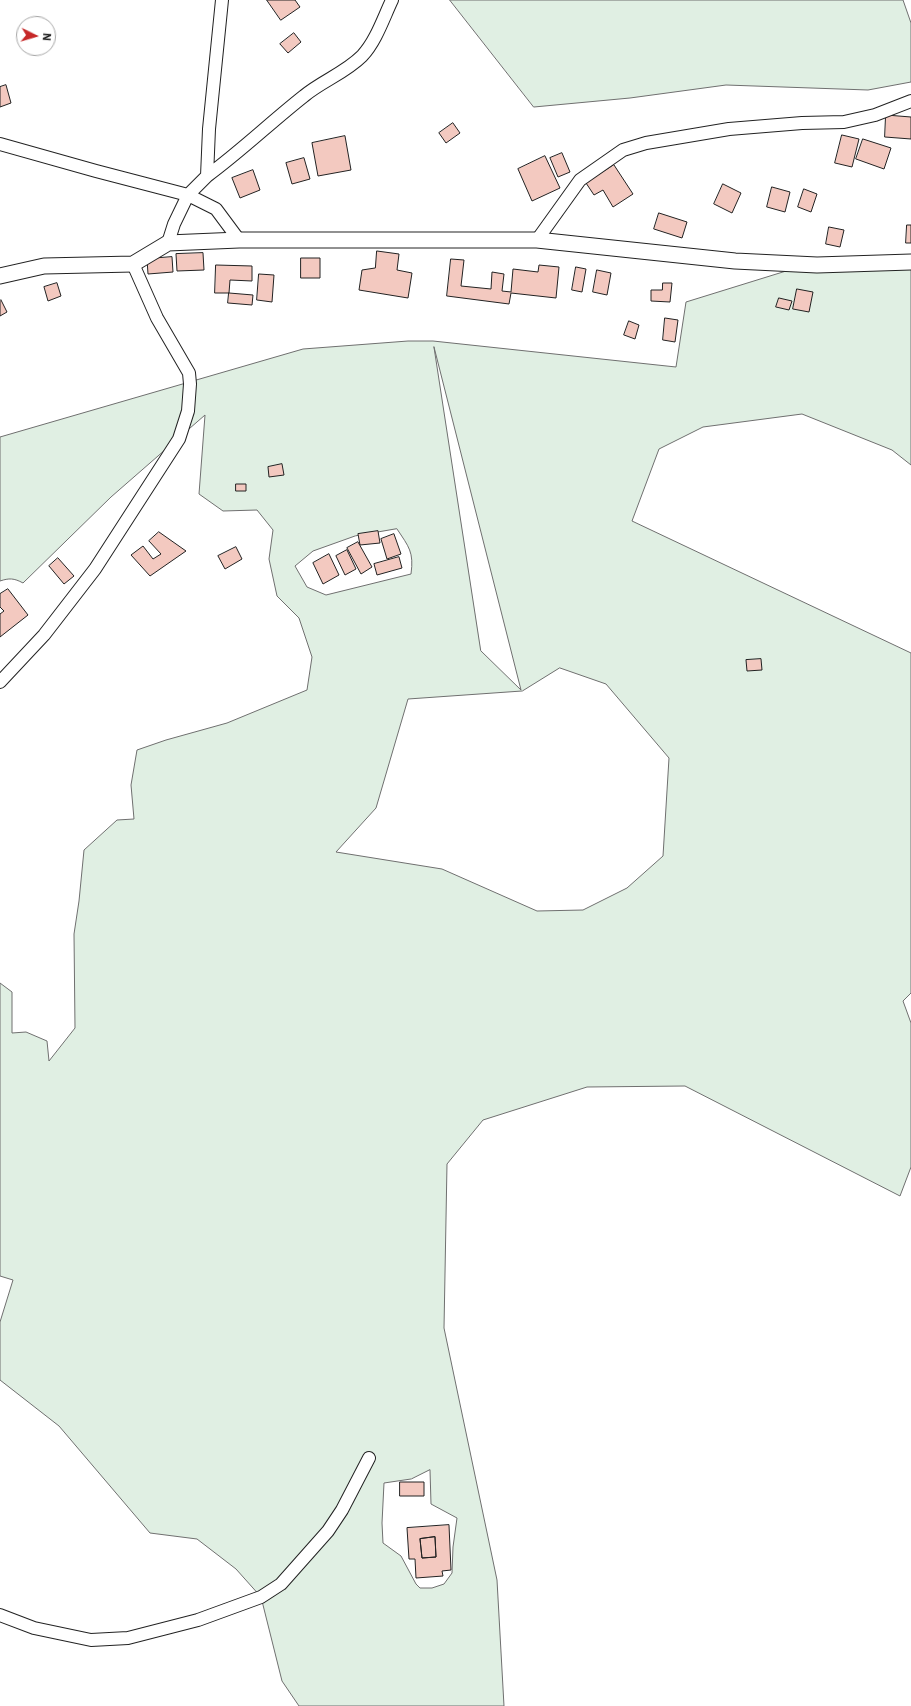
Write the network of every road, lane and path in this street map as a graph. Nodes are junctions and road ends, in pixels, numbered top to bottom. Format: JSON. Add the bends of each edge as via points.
{"nodes":[{"id":1,"x":222,"y":0,"type":"edge"},
{"id":2,"x":392,"y":0,"type":"edge"},
{"id":3,"x":911,"y":101,"type":"edge"},
{"id":4,"x":0,"y":144,"type":"edge"},
{"id":5,"x":207,"y":176,"type":"junction"},
{"id":6,"x":188,"y":195,"type":"junction"},
{"id":7,"x":239,"y":240,"type":"junction"},
{"id":8,"x":537,"y":240,"type":"junction"},
{"id":9,"x":168,"y":243,"type":"junction"},
{"id":10,"x":911,"y":262,"type":"edge"},
{"id":11,"x":134,"y":264,"type":"junction"},
{"id":12,"x":0,"y":276,"type":"edge"},
{"id":13,"x":0,"y":682,"type":"edge"},
{"id":14,"x":369,"y":1458,"type":"dead end"},
{"id":15,"x":0,"y":1616,"type":"edge"}],
"edges":[{"from":1,"to":5,"type":"street"},
{"from":2,"to":5,"type":"street","via":[[373,41],[362,56],[344,71],[305,95],[247,146]]},
{"from":3,"to":8,"type":"street","via":[[875,115],[844,122],[729,129],[646,143],[623,150],[580,180]]},
{"from":4,"to":6,"type":"street"},
{"from":5,"to":6,"type":"street"},
{"from":6,"to":7,"type":"street","via":[[216,209]]},
{"from":6,"to":9,"type":"street"},
{"from":7,"to":8,"type":"street"},
{"from":7,"to":9,"type":"street"},
{"from":8,"to":10,"type":"street","via":[[735,261],[817,264]]},
{"from":9,"to":11,"type":"street"},
{"from":11,"to":12,"type":"street","via":[[44,266]]},
{"from":11,"to":13,"type":"street","via":[[157,318],[189,373],[188,411],[179,439],[95,569],[44,635]]},
{"from":14,"to":15,"type":"street","via":[[328,1531],[281,1584],[261,1597],[198,1620],[128,1638],[91,1640],[34,1628]]}]}
